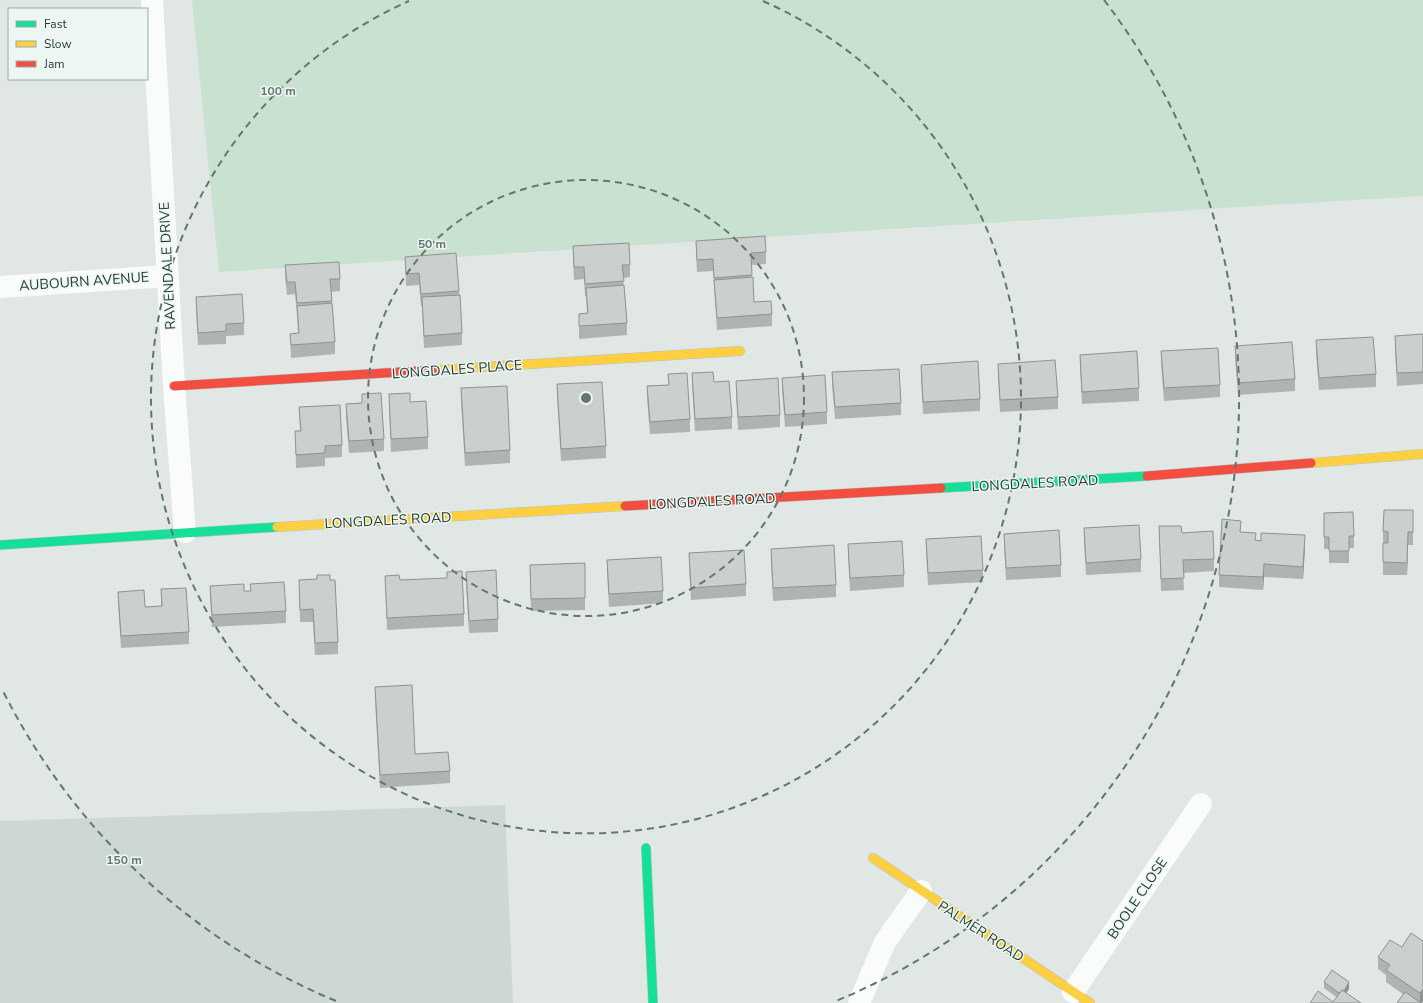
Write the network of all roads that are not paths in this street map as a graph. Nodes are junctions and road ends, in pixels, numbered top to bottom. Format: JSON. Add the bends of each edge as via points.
{"nodes":[{"id":1,"x":152,"y":0,"type":"edge"},
{"id":2,"x":167,"y":276,"type":"junction"},
{"id":3,"x":0,"y":287,"type":"edge"},
{"id":4,"x":740,"y":351,"type":"dead end"},
{"id":5,"x":174,"y":386,"type":"junction"},
{"id":6,"x":1423,"y":454,"type":"edge"},
{"id":7,"x":185,"y":532,"type":"junction"},
{"id":8,"x":0,"y":545,"type":"edge"},
{"id":9,"x":1201,"y":804,"type":"dead end"},
{"id":10,"x":646,"y":848,"type":"dead end"},
{"id":11,"x":873,"y":858,"type":"dead end"},
{"id":12,"x":921,"y":891,"type":"junction"},
{"id":13,"x":1082,"y":997,"type":"edge"},
{"id":14,"x":653,"y":1003,"type":"edge"},
{"id":15,"x":859,"y":1003,"type":"edge"}],
"edges":[{"from":1,"to":2,"type":"street","name":"RAVENDALE DRIVE"},
{"from":2,"to":3,"type":"street","name":"AUBOURN AVENUE"},
{"from":2,"to":5,"type":"street","name":"RAVENDALE DRIVE"},
{"from":4,"to":5,"type":"main road","name":"LONGDALES PLACE"},
{"from":5,"to":7,"type":"street","name":"RAVENDALE DRIVE"},
{"from":6,"to":7,"type":"main road","name":"LONGDALES ROAD","via":[[1120,478]]},
{"from":7,"to":8,"type":"main road","name":"LONGDALES ROAD"},
{"from":9,"to":13,"type":"street","name":"BOOLE CLOSE"},
{"from":10,"to":14,"type":"main road"},
{"from":11,"to":12,"type":"main road","name":"PALMER ROAD"},
{"from":12,"to":13,"type":"main road","name":"PALMER ROAD"},
{"from":12,"to":15,"type":"street","via":[[885,942]]}]}
